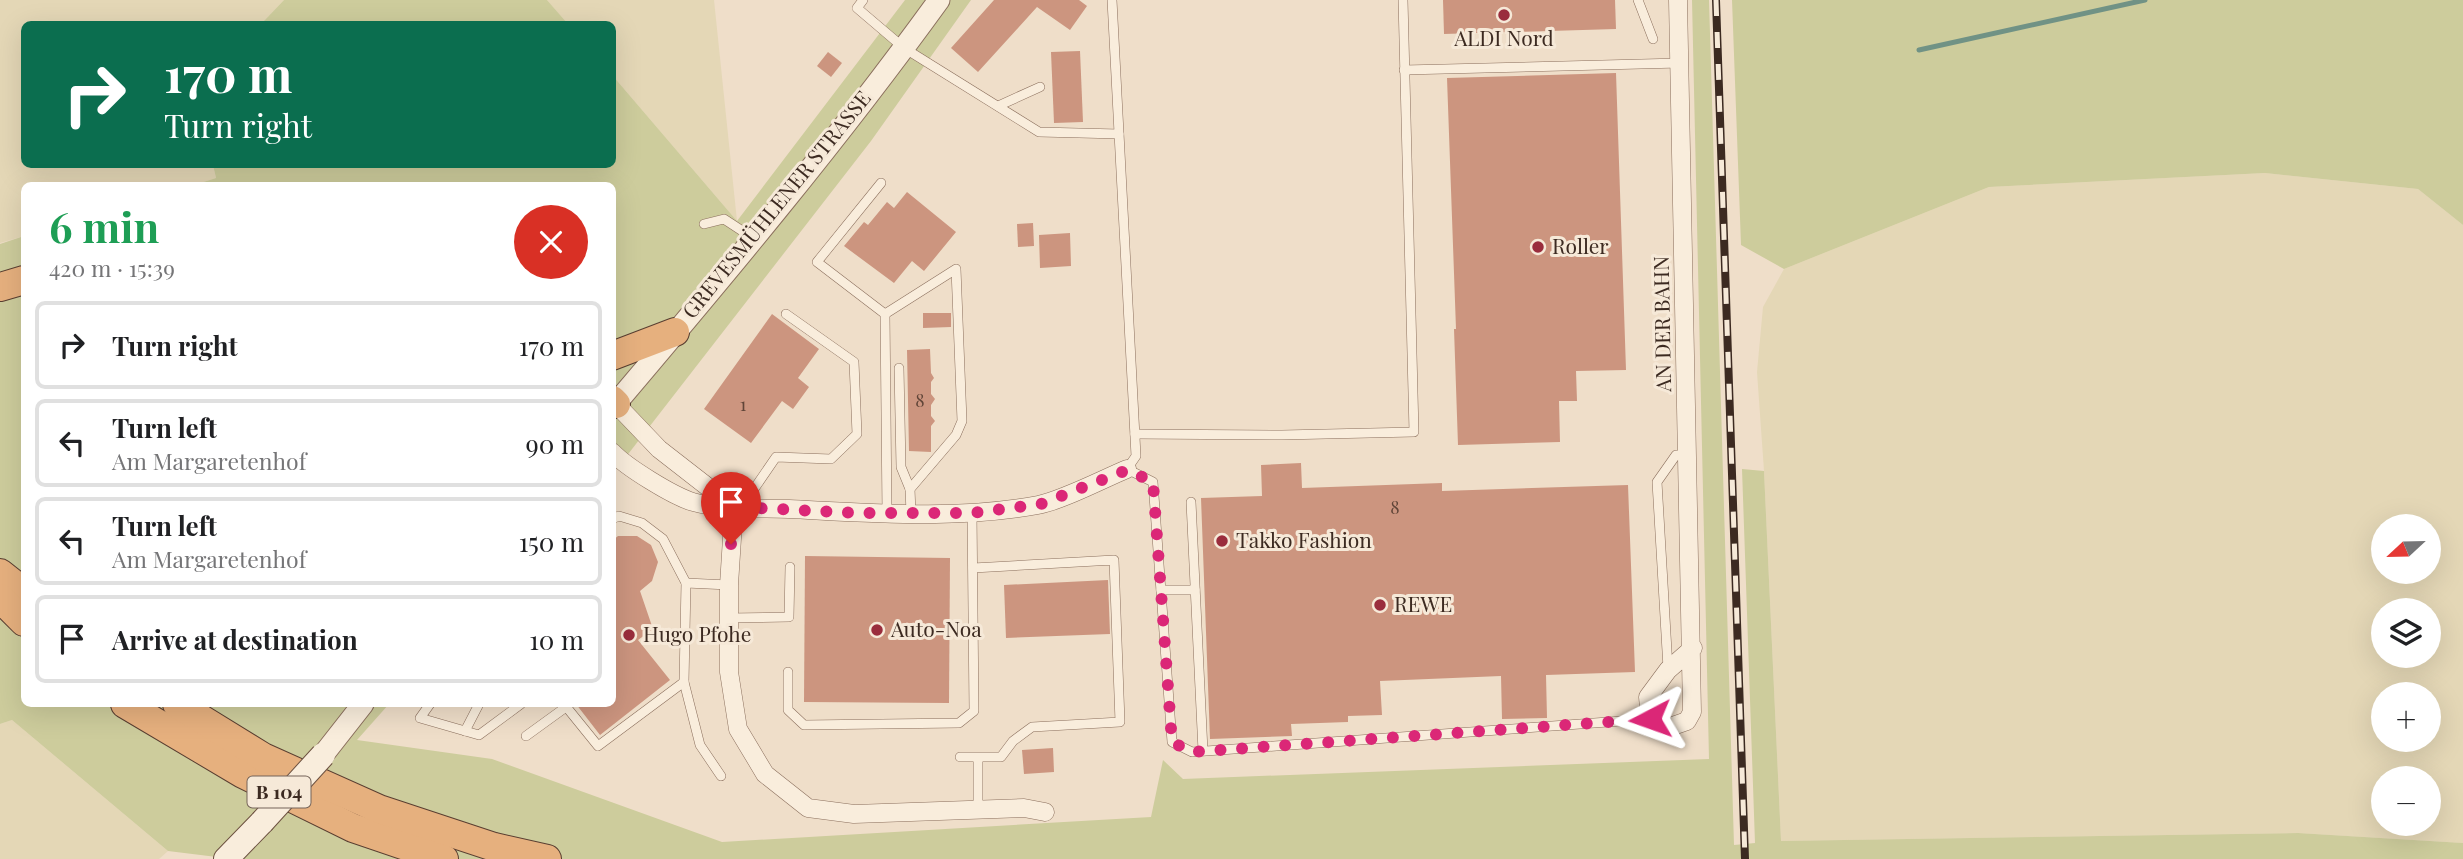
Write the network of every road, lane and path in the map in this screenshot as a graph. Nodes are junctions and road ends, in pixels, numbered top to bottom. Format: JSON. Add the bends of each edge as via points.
{"nodes":[{"id":1,"x":863,"y":0,"type":"edge"},
{"id":2,"x":939,"y":0,"type":"edge"},
{"id":3,"x":1112,"y":0,"type":"edge"},
{"id":4,"x":1403,"y":0,"type":"edge"},
{"id":5,"x":1638,"y":0,"type":"edge"},
{"id":6,"x":1678,"y":0,"type":"edge"},
{"id":7,"x":1653,"y":39,"type":"dead end"},
{"id":8,"x":904,"y":48,"type":"junction"},
{"id":9,"x":1680,"y":63,"type":"junction"},
{"id":10,"x":1404,"y":71,"type":"junction"},
{"id":11,"x":1040,"y":87,"type":"dead end"},
{"id":12,"x":998,"y":106,"type":"junction"},
{"id":13,"x":1119,"y":134,"type":"junction"},
{"id":14,"x":881,"y":183,"type":"dead end"},
{"id":15,"x":704,"y":224,"type":"dead end"},
{"id":16,"x":754,"y":239,"type":"junction"},
{"id":17,"x":786,"y":314,"type":"dead end"},
{"id":18,"x":885,"y":314,"type":"junction"},
{"id":19,"x":675,"y":332,"type":"junction"},
{"id":20,"x":616,"y":354,"type":"edge"},
{"id":21,"x":899,"y":368,"type":"dead end"},
{"id":22,"x":616,"y":402,"type":"edge"},
{"id":23,"x":616,"y":406,"type":"edge"},
{"id":24,"x":1135,"y":434,"type":"junction"},
{"id":25,"x":1689,"y":454,"type":"junction"},
{"id":26,"x":616,"y":456,"type":"edge"},
{"id":27,"x":1127,"y":470,"type":"junction"},
{"id":28,"x":910,"y":489,"type":"junction"},
{"id":29,"x":1191,"y":502,"type":"dead end"},
{"id":30,"x":734,"y":507,"type":"junction"},
{"id":31,"x":887,"y":513,"type":"junction"},
{"id":32,"x":911,"y":513,"type":"junction"},
{"id":33,"x":972,"y":513,"type":"junction"},
{"id":34,"x":616,"y":517,"type":"edge"},
{"id":35,"x":790,"y":567,"type":"dead end"},
{"id":36,"x":973,"y":568,"type":"junction"},
{"id":37,"x":0,"y":573,"type":"edge"},
{"id":38,"x":686,"y":583,"type":"junction"},
{"id":39,"x":729,"y":585,"type":"junction"},
{"id":40,"x":21,"y":590,"type":"edge"},
{"id":41,"x":1161,"y":590,"type":"junction"},
{"id":42,"x":1195,"y":590,"type":"junction"},
{"id":43,"x":0,"y":598,"type":"edge"},
{"id":44,"x":0,"y":608,"type":"edge"},
{"id":45,"x":729,"y":618,"type":"junction"},
{"id":46,"x":21,"y":619,"type":"edge"},
{"id":47,"x":21,"y":626,"type":"edge"},
{"id":48,"x":1693,"y":648,"type":"junction"},
{"id":49,"x":1668,"y":670,"type":"junction"},
{"id":50,"x":788,"y":672,"type":"dead end"},
{"id":51,"x":684,"y":682,"type":"junction"},
{"id":52,"x":129,"y":707,"type":"edge"},
{"id":53,"x":182,"y":707,"type":"edge"},
{"id":54,"x":361,"y":707,"type":"edge"},
{"id":55,"x":428,"y":707,"type":"edge"},
{"id":56,"x":477,"y":707,"type":"edge"},
{"id":57,"x":517,"y":707,"type":"edge"},
{"id":58,"x":562,"y":707,"type":"edge"},
{"id":59,"x":567,"y":707,"type":"edge"},
{"id":60,"x":1650,"y":719,"type":"junction"},
{"id":61,"x":465,"y":731,"type":"junction"},
{"id":62,"x":526,"y":736,"type":"dead end"},
{"id":63,"x":1203,"y":751,"type":"junction"},
{"id":64,"x":323,"y":755,"type":"joint"},
{"id":65,"x":960,"y":757,"type":"dead end"},
{"id":66,"x":978,"y":758,"type":"junction"},
{"id":67,"x":721,"y":776,"type":"dead end"},
{"id":68,"x":978,"y":809,"type":"junction"},
{"id":69,"x":1045,"y":812,"type":"dead end"},
{"id":70,"x":226,"y":859,"type":"edge"},
{"id":71,"x":444,"y":859,"type":"edge"},
{"id":72,"x":547,"y":859,"type":"edge"}],
"edges":[{"from":1,"to":8,"type":"lane","via":[[857,8]]},
{"from":2,"to":8,"type":"street","name":"GREVESMÜHLENER STRASSE"},
{"from":3,"to":13,"type":"lane"},
{"from":4,"to":10,"type":"lane"},
{"from":5,"to":7,"type":"lane"},
{"from":6,"to":9,"type":"street","name":"AN DER BAHN"},
{"from":8,"to":12,"type":"lane"},
{"from":8,"to":16,"type":"street","name":"GREVESMÜHLENER STRASSE"},
{"from":9,"to":10,"type":"lane"},
{"from":9,"to":25,"type":"street","name":"AN DER BAHN"},
{"from":10,"to":24,"type":"lane","via":[[1414,432]]},
{"from":11,"to":12,"type":"lane"},
{"from":12,"to":13,"type":"lane","via":[[1039,132]]},
{"from":13,"to":24,"type":"lane"},
{"from":14,"to":18,"type":"lane","via":[[817,262]]},
{"from":15,"to":16,"type":"lane","via":[[724,219]]},
{"from":16,"to":19,"type":"street","name":"GREVESMÜHLENER STRASSE"},
{"from":17,"to":30,"type":"lane","via":[[854,362],[857,434],[831,459],[776,457],[754,489]]},
{"from":18,"to":28,"type":"lane","via":[[956,269],[962,421],[956,435]]},
{"from":18,"to":31,"type":"lane"},
{"from":19,"to":20,"type":"highway"},
{"from":19,"to":22,"type":"street","name":"GREVESMÜHLENER STRASSE"},
{"from":21,"to":28,"type":"lane","via":[[901,467]]},
{"from":23,"to":30,"type":"street","via":[[659,449]]},
{"from":24,"to":27,"type":"lane","via":[[1136,456]]},
{"from":25,"to":48,"type":"street","name":"AN DER BAHN"},
{"from":25,"to":49,"type":"lane","via":[[1676,455],[1657,482]]},
{"from":26,"to":30,"type":"street","via":[[692,502]]},
{"from":27,"to":33,"type":"street","via":[[1041,504]]},
{"from":27,"to":41,"type":"lane","via":[[1153,482]]},
{"from":28,"to":32,"type":"lane"},
{"from":29,"to":42,"type":"lane"},
{"from":30,"to":31,"type":"street"},
{"from":30,"to":39,"type":"street"},
{"from":31,"to":32,"type":"street"},
{"from":32,"to":33,"type":"street"},
{"from":33,"to":36,"type":"lane"},
{"from":34,"to":38,"type":"lane","via":[[642,523],[663,539]]},
{"from":35,"to":45,"type":"lane","via":[[789,617]]},
{"from":36,"to":50,"type":"lane","via":[[974,711],[959,723],[804,725],[788,710]]},
{"from":36,"to":66,"type":"lane","via":[[1114,560],[1120,722],[1032,727],[1001,757]]},
{"from":37,"to":40,"type":"highway"},
{"from":38,"to":39,"type":"lane"},
{"from":38,"to":51,"type":"lane"},
{"from":39,"to":45,"type":"street"},
{"from":41,"to":42,"type":"lane"},
{"from":41,"to":63,"type":"lane","via":[[1172,742],[1192,752]]},
{"from":42,"to":63,"type":"lane"},
{"from":43,"to":46,"type":"highway"},
{"from":44,"to":47,"type":"highway"},
{"from":45,"to":68,"type":"street","via":[[738,729],[765,774],[808,808],[854,814]]},
{"from":48,"to":49,"type":"street"},
{"from":48,"to":60,"type":"street","name":"AN DER BAHN","via":[[1692,712],[1687,721],[1667,728]]},
{"from":49,"to":60,"type":"street","via":[[1648,697]]},
{"from":51,"to":59,"type":"lane","via":[[598,746]]},
{"from":51,"to":67,"type":"lane","via":[[701,746]]},
{"from":52,"to":71,"type":"highway","number":"B 104","via":[[243,774],[340,822]]},
{"from":53,"to":72,"type":"highway","number":"B 104","via":[[263,757],[379,809],[494,847]]},
{"from":54,"to":64,"type":"street"},
{"from":55,"to":61,"type":"lane","via":[[420,718]]},
{"from":56,"to":61,"type":"lane"},
{"from":57,"to":61,"type":"lane","via":[[479,735]]},
{"from":58,"to":62,"type":"lane"},
{"from":60,"to":63,"type":"lane"},
{"from":64,"to":70,"type":"main road","bridge":true},
{"from":65,"to":66,"type":"lane"},
{"from":66,"to":68,"type":"lane"},
{"from":68,"to":69,"type":"street"}]}
